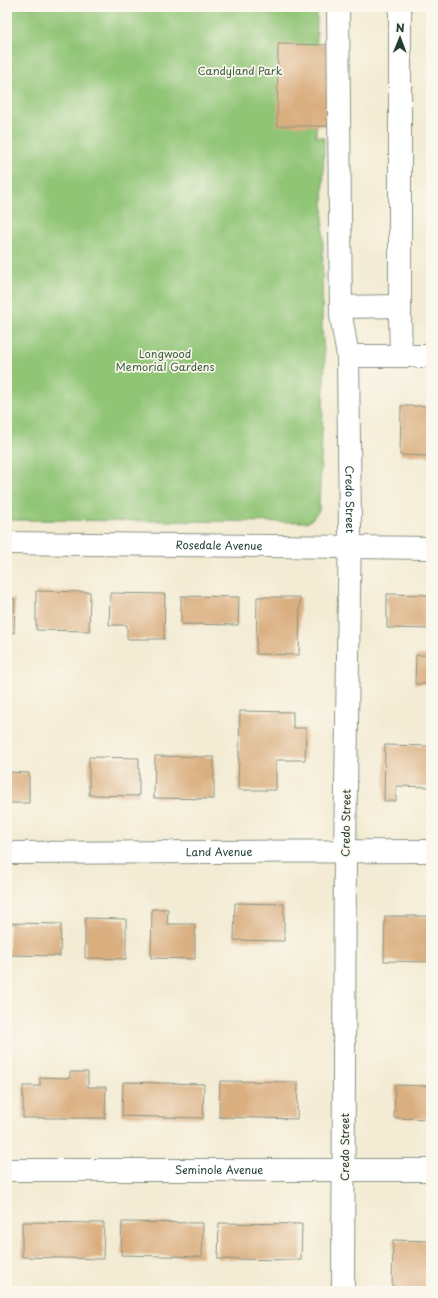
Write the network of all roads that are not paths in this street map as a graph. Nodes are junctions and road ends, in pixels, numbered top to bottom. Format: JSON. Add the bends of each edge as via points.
{"nodes":[{"id":1,"x":338,"y":7,"type":"edge"},
{"id":2,"x":400,"y":7,"type":"edge"},
{"id":3,"x":400,"y":306,"type":"junction"},
{"id":4,"x":341,"y":307,"type":"junction"},
{"id":5,"x":348,"y":356,"type":"junction"},
{"id":6,"x":401,"y":356,"type":"junction"},
{"id":7,"x":431,"y":356,"type":"edge"},
{"id":8,"x":7,"y":543,"type":"edge"},
{"id":9,"x":349,"y":548,"type":"junction"},
{"id":10,"x":431,"y":548,"type":"edge"},
{"id":11,"x":431,"y":851,"type":"edge"},
{"id":12,"x":7,"y":852,"type":"edge"},
{"id":13,"x":345,"y":852,"type":"junction"},
{"id":14,"x":7,"y":1170,"type":"edge"},
{"id":15,"x":345,"y":1170,"type":"junction"},
{"id":16,"x":431,"y":1170,"type":"edge"},
{"id":17,"x":343,"y":1291,"type":"edge"}],
"edges":[{"from":1,"to":4,"type":"street","name":"Credo Street"},
{"from":2,"to":3,"type":"street"},
{"from":3,"to":4,"type":"street"},
{"from":3,"to":6,"type":"street"},
{"from":4,"to":5,"type":"street","name":"Credo Street"},
{"from":5,"to":6,"type":"street"},
{"from":5,"to":9,"type":"street","name":"Credo Street"},
{"from":6,"to":7,"type":"street"},
{"from":8,"to":9,"type":"street","name":"Rosedale Avenue"},
{"from":9,"to":10,"type":"street","name":"Rosedale Avenue"},
{"from":9,"to":13,"type":"street","name":"Credo Street"},
{"from":11,"to":13,"type":"street","name":"Land Avenue"},
{"from":12,"to":13,"type":"street","name":"Land Avenue"},
{"from":13,"to":15,"type":"street","name":"Credo Street"},
{"from":14,"to":15,"type":"street","name":"Seminole Avenue"},
{"from":15,"to":16,"type":"street","name":"Seminole Avenue"},
{"from":15,"to":17,"type":"street","name":"Credo Street"}]}
